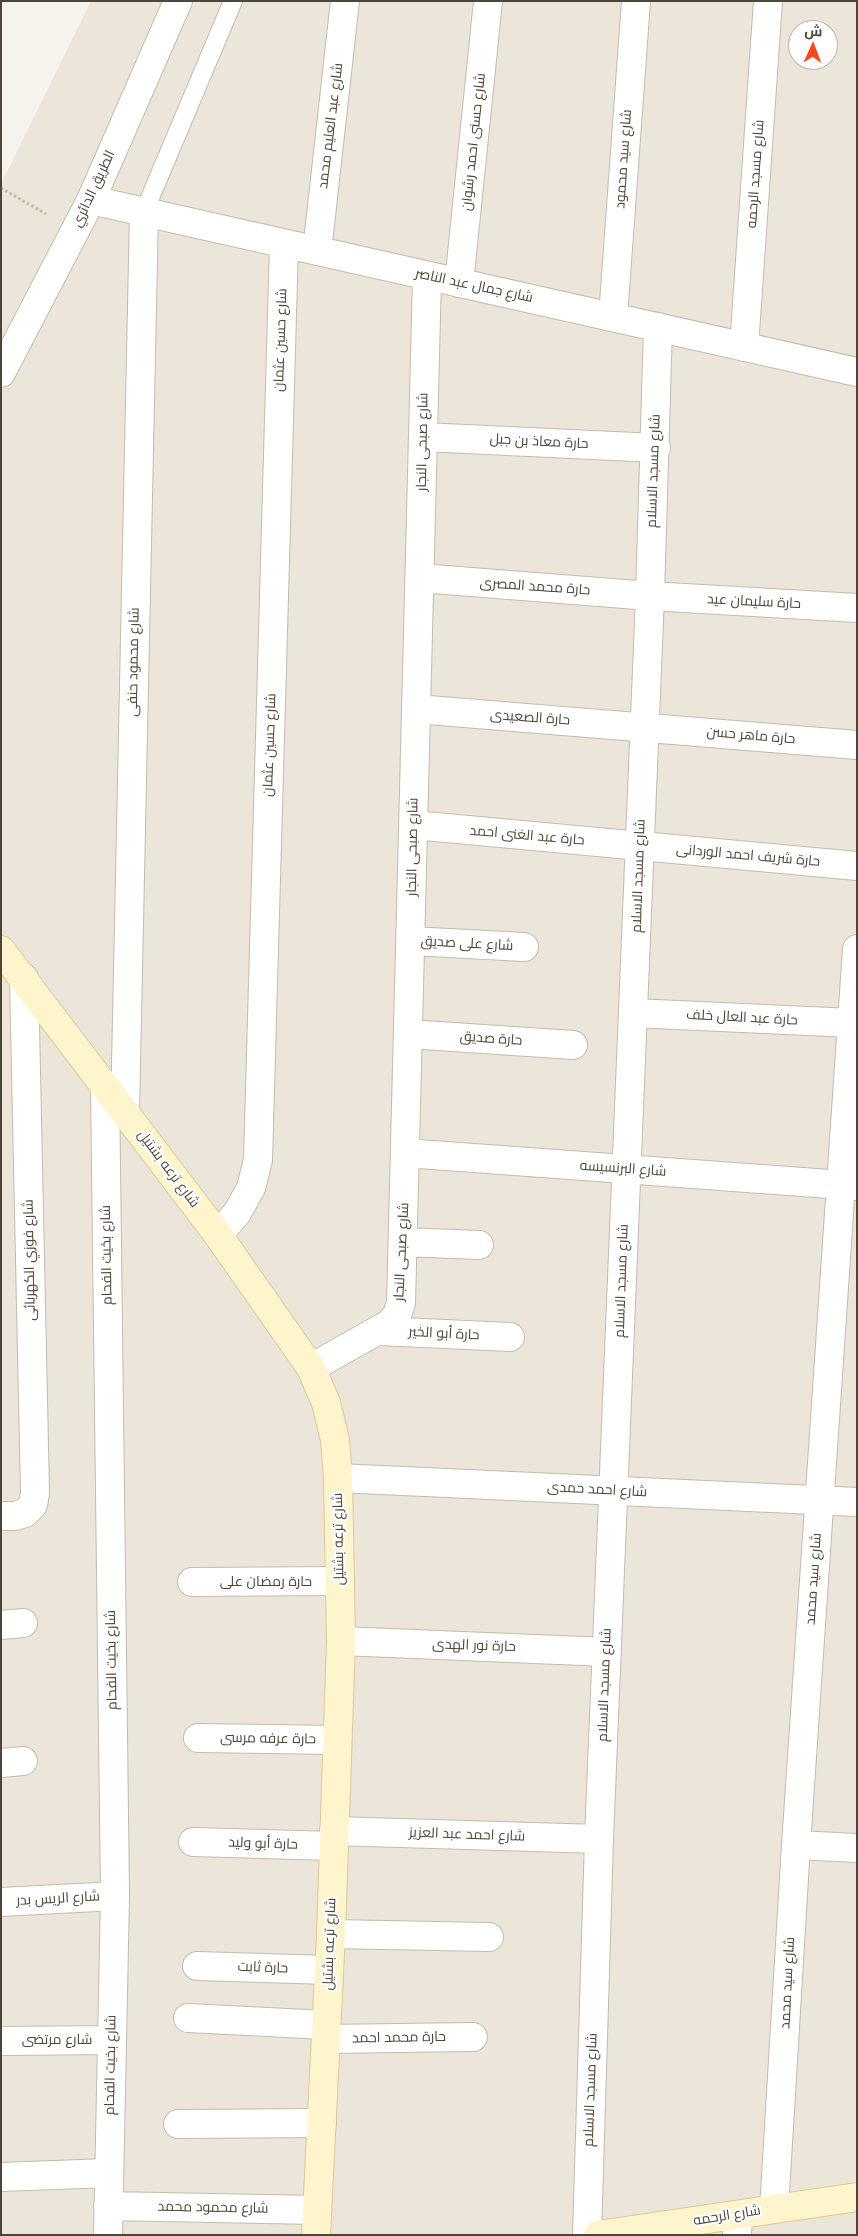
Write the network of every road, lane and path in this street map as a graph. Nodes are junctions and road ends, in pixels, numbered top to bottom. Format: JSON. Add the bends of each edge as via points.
{"nodes":[{"id":1,"x":178,"y":1,"type":"edge"},
{"id":2,"x":233,"y":1,"type":"edge"},
{"id":3,"x":345,"y":1,"type":"edge"},
{"id":4,"x":488,"y":1,"type":"edge"},
{"id":5,"x":636,"y":1,"type":"edge"},
{"id":6,"x":768,"y":1,"type":"edge"},
{"id":7,"x":1,"y":188,"type":"edge"},
{"id":8,"x":91,"y":200,"type":"junction"},
{"id":9,"x":31,"y":207,"type":"dead end"},
{"id":10,"x":144,"y":212,"type":"junction"},
{"id":11,"x":284,"y":244,"type":"junction"},
{"id":12,"x":317,"y":251,"type":"junction"},
{"id":13,"x":427,"y":277,"type":"junction"},
{"id":14,"x":459,"y":283,"type":"junction"},
{"id":15,"x":613,"y":317,"type":"junction"},
{"id":16,"x":658,"y":327,"type":"junction"},
{"id":17,"x":744,"y":347,"type":"junction"},
{"id":18,"x":857,"y":372,"type":"edge"},
{"id":19,"x":1,"y":373,"type":"edge"},
{"id":20,"x":423,"y":437,"type":"junction"},
{"id":21,"x":656,"y":448,"type":"junction"},
{"id":22,"x":420,"y":578,"type":"junction"},
{"id":23,"x":650,"y":596,"type":"junction"},
{"id":24,"x":857,"y":608,"type":"edge"},
{"id":25,"x":416,"y":709,"type":"junction"},
{"id":26,"x":645,"y":726,"type":"junction"},
{"id":27,"x":857,"y":745,"type":"edge"},
{"id":28,"x":414,"y":825,"type":"junction"},
{"id":29,"x":640,"y":846,"type":"junction"},
{"id":30,"x":857,"y":866,"type":"edge"},
{"id":31,"x":411,"y":941,"type":"junction"},
{"id":32,"x":524,"y":947,"type":"dead end"},
{"id":33,"x":1,"y":950,"type":"edge"},
{"id":34,"x":857,"y":950,"type":"edge"},
{"id":35,"x":14,"y":974,"type":"edge"},
{"id":36,"x":633,"y":1013,"type":"junction"},
{"id":37,"x":852,"y":1023,"type":"junction"},
{"id":38,"x":408,"y":1034,"type":"junction"},
{"id":39,"x":573,"y":1045,"type":"dead end"},
{"id":40,"x":105,"y":1086,"type":"junction"},
{"id":41,"x":125,"y":1112,"type":"junction"},
{"id":42,"x":405,"y":1153,"type":"junction"},
{"id":43,"x":627,"y":1170,"type":"junction"},
{"id":44,"x":849,"y":1186,"type":"edge"},
{"id":45,"x":218,"y":1235,"type":"junction"},
{"id":46,"x":403,"y":1242,"type":"junction"},
{"id":47,"x":479,"y":1244,"type":"dead end"},
{"id":48,"x":379,"y":1331,"type":"junction"},
{"id":49,"x":510,"y":1337,"type":"dead end"},
{"id":50,"x":311,"y":1368,"type":"junction"},
{"id":51,"x":338,"y":1478,"type":"junction"},
{"id":52,"x":613,"y":1491,"type":"junction"},
{"id":53,"x":819,"y":1500,"type":"junction"},
{"id":54,"x":857,"y":1502,"type":"edge"},
{"id":55,"x":1,"y":1516,"type":"edge"},
{"id":56,"x":340,"y":1581,"type":"junction"},
{"id":57,"x":192,"y":1582,"type":"dead end"},
{"id":58,"x":341,"y":1641,"type":"junction"},
{"id":59,"x":607,"y":1652,"type":"junction"},
{"id":60,"x":198,"y":1738,"type":"dead end"},
{"id":61,"x":337,"y":1740,"type":"junction"},
{"id":62,"x":334,"y":1839,"type":"junction"},
{"id":63,"x":599,"y":1839,"type":"junction"},
{"id":64,"x":193,"y":1842,"type":"dead end"},
{"id":65,"x":796,"y":1845,"type":"junction"},
{"id":66,"x":857,"y":1848,"type":"edge"},
{"id":67,"x":115,"y":1896,"type":"junction"},
{"id":68,"x":1,"y":1902,"type":"edge"},
{"id":69,"x":331,"y":1934,"type":"junction"},
{"id":70,"x":489,"y":1937,"type":"dead end"},
{"id":71,"x":197,"y":1966,"type":"dead end"},
{"id":72,"x":329,"y":1970,"type":"junction"},
{"id":73,"x":188,"y":2018,"type":"dead end"},
{"id":74,"x":326,"y":2032,"type":"junction"},
{"id":75,"x":473,"y":2036,"type":"dead end"},
{"id":76,"x":112,"y":2040,"type":"junction"},
{"id":77,"x":1,"y":2041,"type":"edge"},
{"id":78,"x":322,"y":2123,"type":"junction"},
{"id":79,"x":178,"y":2124,"type":"dead end"},
{"id":80,"x":108,"y":2173,"type":"junction"},
{"id":81,"x":1,"y":2177,"type":"edge"},
{"id":82,"x":857,"y":2197,"type":"edge"},
{"id":83,"x":108,"y":2206,"type":"junction"},
{"id":84,"x":774,"y":2209,"type":"junction"},
{"id":85,"x":317,"y":2222,"type":"edge"},
{"id":86,"x":737,"y":2225,"type":"edge"},
{"id":87,"x":108,"y":2235,"type":"edge"},
{"id":88,"x":587,"y":2235,"type":"edge"},
{"id":89,"x":598,"y":2235,"type":"edge"}],
"edges":[{"from":1,"to":8,"type":"street","name":"الطريق الدائري"},
{"from":2,"to":10,"type":"lane"},
{"from":3,"to":12,"type":"street","name":"شارع عبد العليم محمد"},
{"from":4,"to":14,"type":"street","name":"شارع حسنى احمد رشوان"},
{"from":5,"to":15,"type":"street","name":"شارع سيد محمود"},
{"from":6,"to":17,"type":"street","name":"شارع مسجد الرحمه"},
{"from":7,"to":9,"type":"path"},
{"from":8,"to":10,"type":"street","name":"شارع جمال عبد الناصر"},
{"from":8,"to":19,"type":"street","name":"الطريق الدائري"},
{"from":10,"to":11,"type":"street","name":"شارع جمال عبد الناصر"},
{"from":10,"to":41,"type":"street","name":"شارع محمود حنفى"},
{"from":11,"to":12,"type":"street","name":"شارع جمال عبد الناصر"},
{"from":11,"to":45,"type":"street","name":"شارع حسين عثمان","via":[[258,1160],[251,1188],[237,1213]]},
{"from":12,"to":13,"type":"street","name":"شارع جمال عبد الناصر"},
{"from":13,"to":14,"type":"street","name":"شارع جمال عبد الناصر"},
{"from":13,"to":20,"type":"street","name":"شارع صبحى النجار"},
{"from":14,"to":15,"type":"street","name":"شارع جمال عبد الناصر"},
{"from":15,"to":16,"type":"street","name":"شارع جمال عبد الناصر"},
{"from":16,"to":17,"type":"street","name":"شارع جمال عبد الناصر"},
{"from":16,"to":21,"type":"street","name":"شارع مسجد الاسلام"},
{"from":17,"to":18,"type":"street","name":"شارع جمال عبد الناصر"},
{"from":20,"to":21,"type":"street","name":"حارة معاذ بن جبل"},
{"from":20,"to":22,"type":"street","name":"شارع صبحى النجار"},
{"from":21,"to":23,"type":"street","name":"شارع مسجد الاسلام"},
{"from":22,"to":23,"type":"street","name":"حارة محمد المصرى"},
{"from":22,"to":25,"type":"street","name":"شارع صبحى النجار"},
{"from":23,"to":24,"type":"street","name":"حارة سليمان عيد"},
{"from":23,"to":26,"type":"street","name":"شارع مسجد الاسلام"},
{"from":25,"to":26,"type":"street","name":"حارة الصعيدى"},
{"from":25,"to":28,"type":"street","name":"شارع صبحى النجار"},
{"from":26,"to":27,"type":"street","name":"حارة ماهر حسن"},
{"from":26,"to":29,"type":"street","name":"شارع مسجد الاسلام"},
{"from":28,"to":29,"type":"street","name":"حارة عبد الغنى احمد"},
{"from":28,"to":31,"type":"street","name":"شارع صبحى النجار"},
{"from":29,"to":30,"type":"street","name":"حارة شريف احمد الوردانى"},
{"from":29,"to":36,"type":"street","name":"شارع مسجد الاسلام"},
{"from":31,"to":32,"type":"street","name":"شارع على صديق"},
{"from":31,"to":38,"type":"street","name":"شارع صبحى النجار"},
{"from":33,"to":35,"type":"street","name":"شارع ترعه بشتيل"},
{"from":34,"to":37,"type":"street","name":"شارع سيد محمد"},
{"from":35,"to":40,"type":"street","name":"شارع ترعه بشتيل"},
{"from":35,"to":55,"type":"street","name":"شارع فوزي الكهربائى","via":[[35,1493],[26,1513]]},
{"from":36,"to":37,"type":"street","name":"حارة عبد العال خلف"},
{"from":36,"to":43,"type":"street","name":"شارع مسجد الاسلام"},
{"from":37,"to":44,"type":"street","name":"شارع سيد محمد"},
{"from":38,"to":39,"type":"street","name":"حارة صديق"},
{"from":38,"to":42,"type":"street","name":"شارع صبحى النجار"},
{"from":40,"to":41,"type":"street","name":"شارع ترعه بشتيل"},
{"from":40,"to":67,"type":"street","name":"شارع بخيت الفحام"},
{"from":41,"to":45,"type":"street","name":"شارع ترعه بشتيل"},
{"from":42,"to":43,"type":"street","name":"شارع البرنسيسه"},
{"from":42,"to":46,"type":"street","name":"شارع صبحى النجار"},
{"from":43,"to":44,"type":"street","name":"شارع البرنسيسه"},
{"from":43,"to":52,"type":"street","name":"شارع مسجد الاسلام"},
{"from":44,"to":53,"type":"street","name":"شارع سيد محمد"},
{"from":45,"to":50,"type":"street","name":"شارع ترعه بشتيل"},
{"from":46,"to":47,"type":"street"},
{"from":46,"to":48,"type":"street","name":"شارع صبحى النجار","via":[[401,1303],[397,1315]]},
{"from":48,"to":49,"type":"street","name":"حارة أبو الخير"},
{"from":48,"to":50,"type":"street","name":"شارع صبحى النجار"},
{"from":50,"to":51,"type":"street","name":"شارع ترعه بشتيل","via":[[335,1440]]},
{"from":51,"to":52,"type":"street","name":"شارع احمد حمدى"},
{"from":51,"to":56,"type":"street","name":"شارع ترعه بشتيل"},
{"from":52,"to":53,"type":"street","name":"شارع احمد حمدى"},
{"from":52,"to":59,"type":"street","name":"شارع مسجد الاسلام"},
{"from":53,"to":54,"type":"street","name":"شارع احمد حمدى"},
{"from":53,"to":65,"type":"street","name":"شارع سيد محمد"},
{"from":56,"to":57,"type":"street","name":"حارة رمضان على"},
{"from":56,"to":58,"type":"street","name":"شارع ترعه بشتيل"},
{"from":58,"to":59,"type":"street","name":"حارة نور الهدى"},
{"from":58,"to":61,"type":"street","name":"شارع ترعه بشتيل"},
{"from":59,"to":63,"type":"street","name":"شارع مسجد الاسلام"},
{"from":60,"to":61,"type":"street","name":"حارة عرفه مرسى"},
{"from":61,"to":62,"type":"street","name":"شارع ترعه بشتيل"},
{"from":62,"to":63,"type":"street","name":"شارع احمد عبد العزيز"},
{"from":62,"to":64,"type":"street","name":"حارة أبو وليد"},
{"from":62,"to":69,"type":"street","name":"شارع ترعه بشتيل"},
{"from":63,"to":88,"type":"street","name":"شارع مسجد الاسلام"},
{"from":65,"to":66,"type":"street"},
{"from":65,"to":84,"type":"street","name":"شارع سيد محمد"},
{"from":67,"to":68,"type":"street","name":"شارع الريس بدر"},
{"from":67,"to":76,"type":"street","name":"شارع بخيت الفحام"},
{"from":69,"to":70,"type":"street"},
{"from":69,"to":72,"type":"street","name":"شارع ترعه بشتيل"},
{"from":71,"to":72,"type":"street","name":"حارة ثابت"},
{"from":72,"to":74,"type":"street","name":"شارع ترعه بشتيل"},
{"from":73,"to":74,"type":"street","name":"حارة محمد احمد"},
{"from":74,"to":75,"type":"street","name":"حارة محمد احمد"},
{"from":74,"to":78,"type":"street","name":"شارع ترعه بشتيل"},
{"from":76,"to":77,"type":"street","name":"شارع مرتضى"},
{"from":76,"to":80,"type":"street","name":"شارع بخيت الفحام"},
{"from":78,"to":79,"type":"street"},
{"from":78,"to":85,"type":"street","name":"شارع ترعه بشتيل"},
{"from":80,"to":81,"type":"street"},
{"from":80,"to":83,"type":"street","name":"شارع بخيت الفحام"},
{"from":82,"to":84,"type":"street","name":"شارع الرحمه"},
{"from":83,"to":85,"type":"street","name":"شارع محمود محمد"},
{"from":83,"to":87,"type":"street","name":"شارع بخيت الفحام"},
{"from":84,"to":86,"type":"street","name":"شارع الرحمه"},
{"from":86,"to":89,"type":"street","name":"شارع الرحمه"}]}
